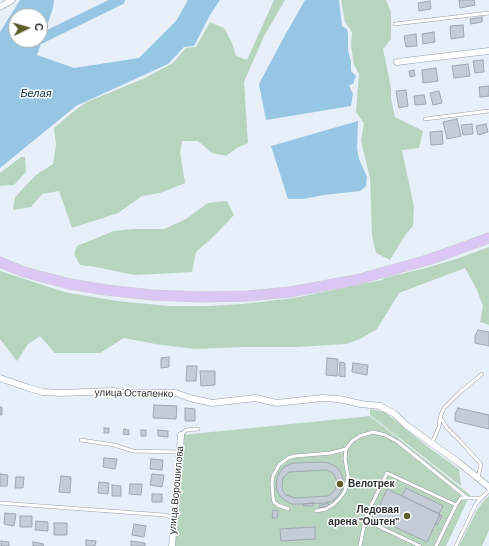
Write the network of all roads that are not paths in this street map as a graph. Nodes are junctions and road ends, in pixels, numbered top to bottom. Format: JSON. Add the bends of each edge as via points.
{"nodes":[{"id":1,"x":12,"y":0,"type":"edge"},
{"id":2,"x":0,"y":7,"type":"edge"},
{"id":3,"x":489,"y":13,"type":"edge"},
{"id":4,"x":395,"y":24,"type":"dead end"},
{"id":5,"x":489,"y":51,"type":"edge"},
{"id":6,"x":397,"y":62,"type":"dead end"},
{"id":7,"x":489,"y":111,"type":"edge"},
{"id":8,"x":425,"y":119,"type":"dead end"},
{"id":9,"x":489,"y":234,"type":"edge"},
{"id":10,"x":489,"y":238,"type":"edge"},
{"id":11,"x":489,"y":243,"type":"edge"},
{"id":12,"x":431,"y":259,"type":"junction"},
{"id":13,"x":0,"y":262,"type":"edge"},
{"id":14,"x":482,"y":374,"type":"dead end"},
{"id":15,"x":0,"y":378,"type":"edge"},
{"id":16,"x":440,"y":417,"type":"junction"},
{"id":17,"x":198,"y":429,"type":"dead end"},
{"id":18,"x":181,"y":435,"type":"joint"},
{"id":19,"x":81,"y":440,"type":"dead end"},
{"id":20,"x":432,"y":444,"type":"junction"},
{"id":21,"x":346,"y":449,"type":"junction"},
{"id":22,"x":179,"y":452,"type":"junction"},
{"id":23,"x":478,"y":478,"type":"junction"},
{"id":24,"x":489,"y":487,"type":"edge"},
{"id":25,"x":489,"y":491,"type":"edge"},
{"id":26,"x":466,"y":497,"type":"junction"},
{"id":27,"x":481,"y":498,"type":"junction"},
{"id":28,"x":0,"y":503,"type":"edge"},
{"id":29,"x":456,"y":505,"type":"junction"},
{"id":30,"x":288,"y":509,"type":"dead end"},
{"id":31,"x":316,"y":510,"type":"dead end"},
{"id":32,"x":174,"y":518,"type":"junction"},
{"id":33,"x":365,"y":520,"type":"junction"},
{"id":34,"x":172,"y":546,"type":"edge"},
{"id":35,"x":360,"y":546,"type":"edge"},
{"id":36,"x":420,"y":546,"type":"edge"},
{"id":37,"x":436,"y":546,"type":"edge"},
{"id":38,"x":456,"y":546,"type":"edge"}],
"edges":[{"from":1,"to":2,"type":"street"},
{"from":3,"to":4,"type":"lane"},
{"from":5,"to":6,"type":"street"},
{"from":7,"to":8,"type":"lane"},
{"from":9,"to":12,"type":"main road"},
{"from":10,"to":12,"type":"main road"},
{"from":11,"to":12,"type":"main road","via":[[464,252]]},
{"from":12,"to":13,"type":"main road","via":[[356,280],[290,292],[202,297],[153,295],[70,284],[24,272]]},
{"from":14,"to":16,"type":"lane","via":[[444,408]]},
{"from":15,"to":20,"type":"street","name":"улица Остапенко","via":[[43,392],[176,393],[212,403],[255,398],[277,403],[322,398],[339,399],[380,406],[395,414]]},
{"from":16,"to":20,"type":"lane"},
{"from":16,"to":23,"type":"lane","via":[[481,464]]},
{"from":17,"to":18,"type":"lane","via":[[186,430]]},
{"from":18,"to":22,"type":"street","name":"улица Ворошилова"},
{"from":19,"to":22,"type":"lane","via":[[133,451]]},
{"from":20,"to":23,"type":"street","name":"улица Остапенко"},
{"from":21,"to":26,"type":"lane","via":[[352,441],[366,433],[385,435],[398,442]]},
{"from":21,"to":30,"type":"lane","via":[[295,456],[279,465],[272,482],[274,502]]},
{"from":21,"to":31,"type":"lane","via":[[348,476],[345,491],[334,504]]},
{"from":22,"to":32,"type":"street","name":"улица Ворошилова"},
{"from":23,"to":24,"type":"street","name":"улица Остапенко"},
{"from":25,"to":27,"type":"lane"},
{"from":26,"to":27,"type":"lane"},
{"from":26,"to":29,"type":"lane","via":[[461,498]]},
{"from":27,"to":38,"type":"lane"},
{"from":28,"to":32,"type":"lane","via":[[154,514]]},
{"from":29,"to":33,"type":"lane","via":[[387,473]]},
{"from":29,"to":37,"type":"lane"},
{"from":32,"to":34,"type":"street","name":"улица Ворошилова"},
{"from":33,"to":35,"type":"lane"},
{"from":33,"to":36,"type":"lane"}]}
